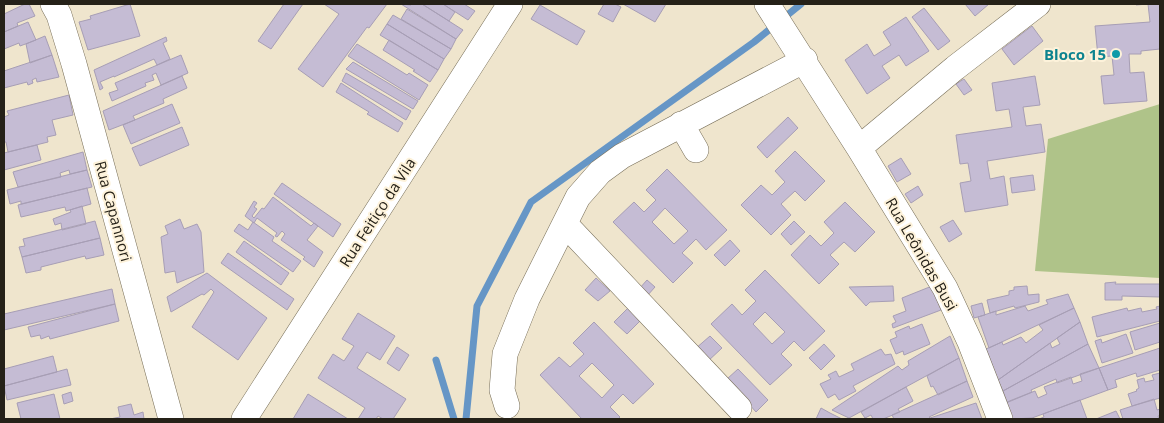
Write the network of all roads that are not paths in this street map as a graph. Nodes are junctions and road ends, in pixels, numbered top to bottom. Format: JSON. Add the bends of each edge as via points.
{"nodes":[{"id":1,"x":53,"y":4,"type":"edge"},
{"id":2,"x":510,"y":4,"type":"edge"},
{"id":3,"x":767,"y":4,"type":"edge"},
{"id":4,"x":1038,"y":4,"type":"edge"},
{"id":5,"x":805,"y":60,"type":"junction"},
{"id":6,"x":682,"y":124,"type":"junction"},
{"id":7,"x":859,"y":148,"type":"junction"},
{"id":8,"x":696,"y":150,"type":"dead end"},
{"id":9,"x":565,"y":224,"type":"junction"},
{"id":10,"x":507,"y":406,"type":"dead end"},
{"id":11,"x":739,"y":408,"type":"dead end"},
{"id":12,"x":171,"y":419,"type":"edge"},
{"id":13,"x":244,"y":419,"type":"edge"},
{"id":14,"x":1000,"y":419,"type":"edge"}],
"edges":[{"from":1,"to":12,"type":"street","name":"Rua Capannori","via":[[77,73]]},
{"from":2,"to":13,"type":"street","name":"Rua Feitiço da Vila"},
{"from":3,"to":5,"type":"street","name":"Rua Leônidas Busi"},
{"from":4,"to":7,"type":"street"},
{"from":5,"to":6,"type":"street"},
{"from":5,"to":7,"type":"street","name":"Rua Leônidas Busi"},
{"from":6,"to":8,"type":"street"},
{"from":6,"to":9,"type":"street","via":[[622,156],[600,172],[578,197]]},
{"from":7,"to":14,"type":"street","name":"Rua Leônidas Busi","via":[[945,288]]},
{"from":9,"to":10,"type":"street","via":[[527,299],[505,354],[502,390]]},
{"from":9,"to":11,"type":"street"}]}
